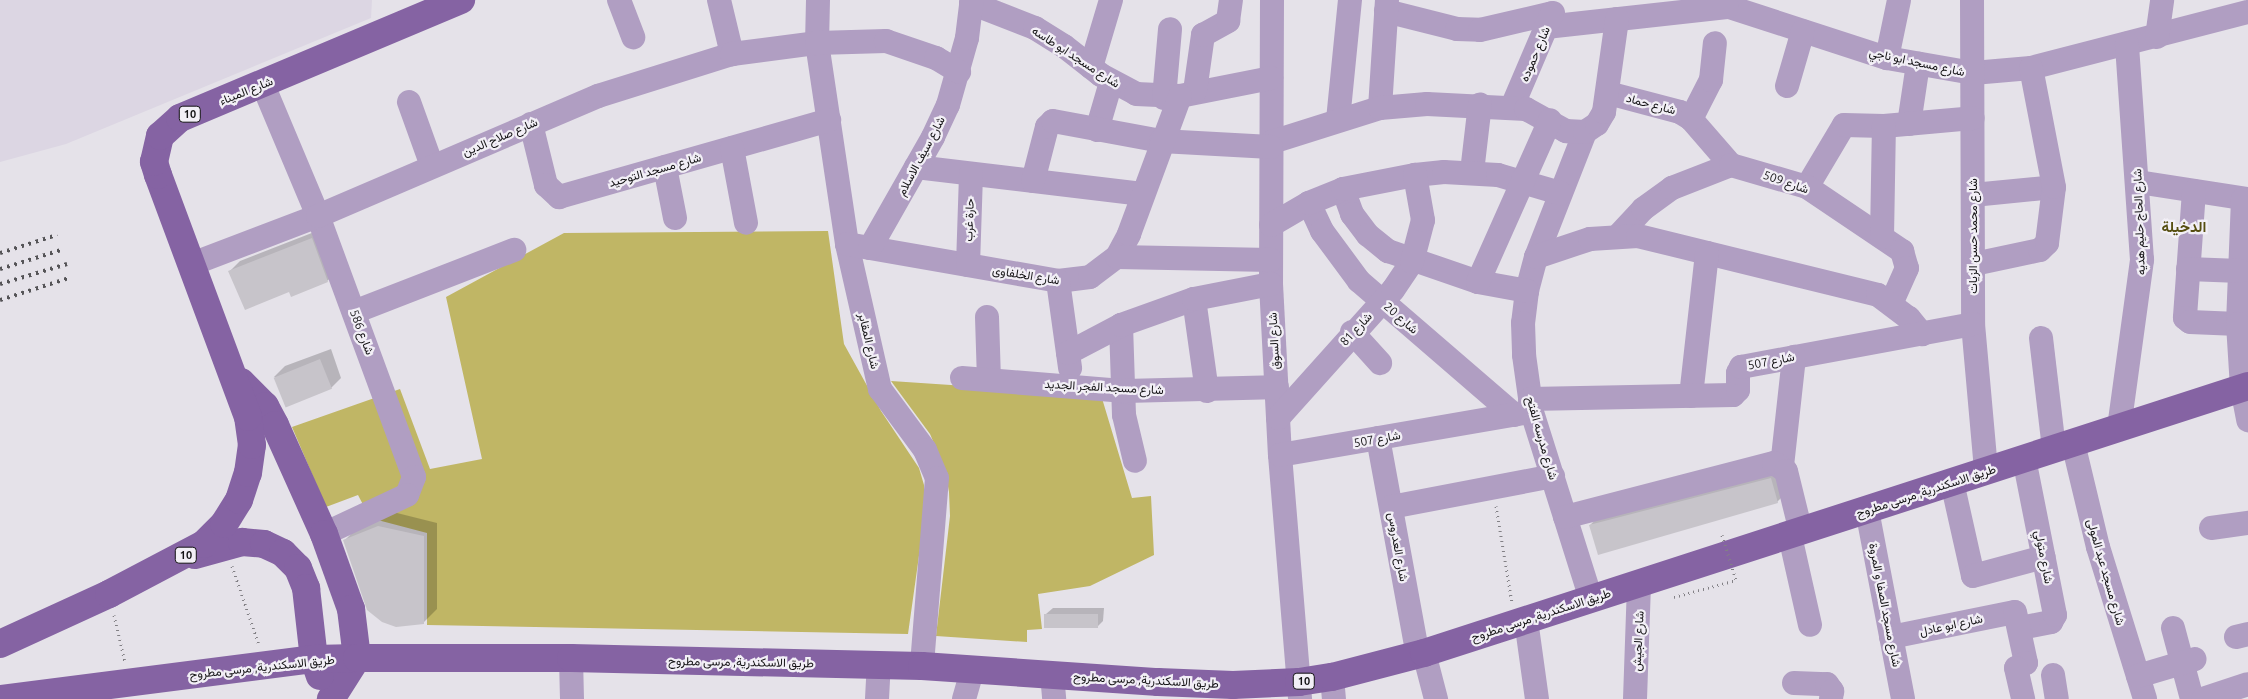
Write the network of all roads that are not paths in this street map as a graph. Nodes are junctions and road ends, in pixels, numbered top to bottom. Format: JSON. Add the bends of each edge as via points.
{"nodes":[{"id":1,"x":461,"y":0,"type":"edge"},
{"id":2,"x":619,"y":0,"type":"edge"},
{"id":3,"x":719,"y":0,"type":"edge"},
{"id":4,"x":818,"y":0,"type":"edge"},
{"id":5,"x":1111,"y":0,"type":"edge"},
{"id":6,"x":1231,"y":0,"type":"edge"},
{"id":7,"x":1272,"y":0,"type":"edge"},
{"id":8,"x":1350,"y":0,"type":"edge"},
{"id":9,"x":1899,"y":0,"type":"edge"},
{"id":10,"x":1972,"y":0,"type":"edge"},
{"id":11,"x":2162,"y":0,"type":"edge"},
{"id":12,"x":972,"y":2,"type":"edge"},
{"id":13,"x":1731,"y":4,"type":"edge"},
{"id":14,"x":1386,"y":6,"type":"edge"},
{"id":15,"x":2248,"y":12,"type":"edge"},
{"id":16,"x":1552,"y":13,"type":"edge"},
{"id":17,"x":1616,"y":18,"type":"junction"},
{"id":18,"x":1170,"y":29,"type":"dead end"},
{"id":19,"x":1804,"y":31,"type":"junction"},
{"id":20,"x":2157,"y":36,"type":"junction"},
{"id":21,"x":632,"y":37,"type":"dead end"},
{"id":22,"x":817,"y":43,"type":"junction"},
{"id":23,"x":1715,"y":43,"type":"dead end"},
{"id":24,"x":2127,"y":44,"type":"junction"},
{"id":25,"x":732,"y":54,"type":"junction"},
{"id":26,"x":1887,"y":58,"type":"junction"},
{"id":27,"x":1918,"y":64,"type":"junction"},
{"id":28,"x":1091,"y":67,"type":"junction"},
{"id":29,"x":2031,"y":68,"type":"junction"},
{"id":30,"x":959,"y":72,"type":"junction"},
{"id":31,"x":1973,"y":74,"type":"junction"},
{"id":32,"x":1271,"y":78,"type":"junction"},
{"id":33,"x":1112,"y":82,"type":"junction"},
{"id":34,"x":263,"y":85,"type":"junction"},
{"id":35,"x":1787,"y":86,"type":"dead end"},
{"id":36,"x":1608,"y":93,"type":"junction"},
{"id":37,"x":1180,"y":95,"type":"junction"},
{"id":38,"x":409,"y":102,"type":"dead end"},
{"id":39,"x":1480,"y":104,"type":"junction"},
{"id":40,"x":1512,"y":107,"type":"junction"},
{"id":41,"x":1380,"y":108,"type":"junction"},
{"id":42,"x":1973,"y":118,"type":"junction"},
{"id":43,"x":1691,"y":119,"type":"junction"},
{"id":44,"x":829,"y":120,"type":"junction"},
{"id":45,"x":1338,"y":120,"type":"junction"},
{"id":46,"x":1550,"y":120,"type":"junction"},
{"id":47,"x":531,"y":124,"type":"junction"},
{"id":48,"x":1910,"y":124,"type":"junction"},
{"id":49,"x":1884,"y":126,"type":"junction"},
{"id":50,"x":1097,"y":130,"type":"junction"},
{"id":51,"x":1584,"y":132,"type":"junction"},
{"id":52,"x":1161,"y":142,"type":"junction"},
{"id":53,"x":1272,"y":144,"type":"junction"},
{"id":54,"x":732,"y":148,"type":"junction"},
{"id":55,"x":1731,"y":165,"type":"junction"},
{"id":56,"x":432,"y":166,"type":"junction"},
{"id":57,"x":664,"y":167,"type":"junction"},
{"id":58,"x":916,"y":167,"type":"junction"},
{"id":59,"x":1472,"y":172,"type":"junction"},
{"id":60,"x":970,"y":174,"type":"junction"},
{"id":61,"x":1415,"y":175,"type":"junction"},
{"id":62,"x":1525,"y":180,"type":"junction"},
{"id":63,"x":1032,"y":181,"type":"junction"},
{"id":64,"x":2138,"y":182,"type":"junction"},
{"id":65,"x":1807,"y":187,"type":"junction"},
{"id":66,"x":2054,"y":187,"type":"junction"},
{"id":67,"x":1343,"y":189,"type":"junction"},
{"id":68,"x":2194,"y":191,"type":"junction"},
{"id":69,"x":1560,"y":193,"type":"junction"},
{"id":70,"x":1142,"y":194,"type":"junction"},
{"id":71,"x":1974,"y":195,"type":"junction"},
{"id":72,"x":2246,"y":199,"type":"edge"},
{"id":73,"x":1308,"y":203,"type":"junction"},
{"id":74,"x":318,"y":216,"type":"junction"},
{"id":75,"x":675,"y":218,"type":"dead end"},
{"id":76,"x":746,"y":223,"type":"dead end"},
{"id":77,"x":1271,"y":225,"type":"junction"},
{"id":78,"x":1618,"y":236,"type":"junction"},
{"id":79,"x":1882,"y":237,"type":"junction"},
{"id":80,"x":847,"y":244,"type":"junction"},
{"id":81,"x":870,"y":248,"type":"junction"},
{"id":82,"x":514,"y":250,"type":"dead end"},
{"id":83,"x":1707,"y":253,"type":"junction"},
{"id":84,"x":1117,"y":257,"type":"junction"},
{"id":85,"x":1536,"y":257,"type":"junction"},
{"id":86,"x":1271,"y":260,"type":"junction"},
{"id":87,"x":1412,"y":262,"type":"junction"},
{"id":88,"x":192,"y":264,"type":"junction"},
{"id":89,"x":1974,"y":264,"type":"junction"},
{"id":90,"x":968,"y":265,"type":"junction"},
{"id":91,"x":2188,"y":269,"type":"junction"},
{"id":92,"x":2240,"y":271,"type":"junction"},
{"id":93,"x":1058,"y":281,"type":"junction"},
{"id":94,"x":1478,"y":282,"type":"junction"},
{"id":95,"x":1271,"y":284,"type":"junction"},
{"id":96,"x":1527,"y":291,"type":"junction"},
{"id":97,"x":1194,"y":299,"type":"junction"},
{"id":98,"x":1382,"y":302,"type":"junction"},
{"id":99,"x":1891,"y":304,"type":"junction"},
{"id":100,"x":354,"y":312,"type":"junction"},
{"id":101,"x":987,"y":317,"type":"dead end"},
{"id":102,"x":1973,"y":324,"type":"junction"},
{"id":103,"x":2238,"y":324,"type":"junction"},
{"id":104,"x":1121,"y":325,"type":"junction"},
{"id":105,"x":1352,"y":332,"type":"junction"},
{"id":106,"x":1922,"y":334,"type":"junction"},
{"id":107,"x":2041,"y":338,"type":"dead end"},
{"id":108,"x":1068,"y":353,"type":"junction"},
{"id":109,"x":1794,"y":357,"type":"junction"},
{"id":110,"x":1380,"y":364,"type":"dead end"},
{"id":111,"x":235,"y":376,"type":"junction"},
{"id":112,"x":962,"y":378,"type":"dead end"},
{"id":113,"x":990,"y":380,"type":"junction"},
{"id":114,"x":1072,"y":386,"type":"junction"},
{"id":115,"x":1277,"y":387,"type":"junction"},
{"id":116,"x":2245,"y":387,"type":"edge"},
{"id":117,"x":1125,"y":391,"type":"junction"},
{"id":118,"x":1207,"y":391,"type":"junction"},
{"id":119,"x":1691,"y":396,"type":"junction"},
{"id":120,"x":1525,"y":409,"type":"junction"},
{"id":121,"x":1278,"y":418,"type":"junction"},
{"id":122,"x":2248,"y":420,"type":"edge"},
{"id":123,"x":2119,"y":428,"type":"junction"},
{"id":124,"x":1378,"y":438,"type":"junction"},
{"id":125,"x":2063,"y":446,"type":"junction"},
{"id":126,"x":1280,"y":455,"type":"junction"},
{"id":127,"x":2024,"y":459,"type":"junction"},
{"id":128,"x":1135,"y":461,"type":"dead end"},
{"id":129,"x":1782,"y":466,"type":"junction"},
{"id":130,"x":1986,"y":471,"type":"junction"},
{"id":131,"x":1676,"y":473,"type":"dead end"},
{"id":132,"x":1553,"y":476,"type":"junction"},
{"id":133,"x":1952,"y":482,"type":"junction"},
{"id":134,"x":1391,"y":508,"type":"junction"},
{"id":135,"x":1563,"y":510,"type":"junction"},
{"id":136,"x":1867,"y":510,"type":"junction"},
{"id":137,"x":2248,"y":522,"type":"edge"},
{"id":138,"x":2212,"y":528,"type":"dead end"},
{"id":139,"x":324,"y":534,"type":"junction"},
{"id":140,"x":1795,"y":534,"type":"junction"},
{"id":141,"x":2044,"y":557,"type":"junction"},
{"id":142,"x":180,"y":559,"type":"junction"},
{"id":143,"x":1639,"y":584,"type":"junction"},
{"id":144,"x":1591,"y":599,"type":"junction"},
{"id":145,"x":2016,"y":620,"type":"junction"},
{"id":146,"x":1520,"y":622,"type":"junction"},
{"id":147,"x":1810,"y":625,"type":"dead end"},
{"id":148,"x":2174,"y":628,"type":"dead end"},
{"id":149,"x":1891,"y":637,"type":"junction"},
{"id":150,"x":0,"y":644,"type":"edge"},
{"id":151,"x":1421,"y":654,"type":"junction"},
{"id":152,"x":314,"y":658,"type":"junction"},
{"id":153,"x":357,"y":658,"type":"junction"},
{"id":154,"x":571,"y":658,"type":"junction"},
{"id":155,"x":2189,"y":661,"type":"junction"},
{"id":156,"x":879,"y":665,"type":"junction"},
{"id":157,"x":922,"y":666,"type":"junction"},
{"id":158,"x":973,"y":668,"type":"junction"},
{"id":159,"x":2053,"y":675,"type":"dead end"},
{"id":160,"x":2138,"y":676,"type":"junction"},
{"id":161,"x":1794,"y":683,"type":"dead end"},
{"id":162,"x":2248,"y":684,"type":"edge"},
{"id":163,"x":1053,"y":687,"type":"edge"},
{"id":164,"x":1333,"y":688,"type":"edge"},
{"id":165,"x":1157,"y":691,"type":"edge"},
{"id":166,"x":1300,"y":691,"type":"edge"},
{"id":167,"x":1234,"y":692,"type":"edge"},
{"id":168,"x":0,"y":699,"type":"edge"},
{"id":169,"x":329,"y":699,"type":"edge"},
{"id":170,"x":572,"y":699,"type":"edge"},
{"id":171,"x":877,"y":699,"type":"edge"},
{"id":172,"x":964,"y":699,"type":"edge"},
{"id":173,"x":1436,"y":699,"type":"edge"},
{"id":174,"x":1537,"y":699,"type":"edge"},
{"id":175,"x":1635,"y":699,"type":"edge"},
{"id":176,"x":1831,"y":699,"type":"edge"},
{"id":177,"x":1903,"y":699,"type":"edge"},
{"id":178,"x":2023,"y":699,"type":"edge"},
{"id":179,"x":2057,"y":699,"type":"edge"},
{"id":180,"x":2145,"y":699,"type":"edge"},
{"id":181,"x":2192,"y":699,"type":"edge"},
{"id":182,"x":2203,"y":699,"type":"edge"}],
"edges":[{"from":1,"to":34,"type":"main road","name":"شارع الميناء","number":"10"},
{"from":2,"to":21,"type":"street"},
{"from":3,"to":25,"type":"street"},
{"from":4,"to":22,"type":"street","name":"شارع المقابر"},
{"from":5,"to":28,"type":"street"},
{"from":6,"to":37,"type":"street","via":[[1228,21],[1203,35]]},
{"from":7,"to":32,"type":"street","name":"شارع السوق"},
{"from":8,"to":45,"type":"street"},
{"from":9,"to":26,"type":"street"},
{"from":10,"to":31,"type":"street","name":"شارع محمد حسن الزيات"},
{"from":11,"to":20,"type":"street"},
{"from":12,"to":28,"type":"street","name":"شارع مسجد ابو طاسه","via":[[1035,28]]},
{"from":12,"to":30,"type":"street","name":"شارع سيف الاسلام"},
{"from":13,"to":17,"type":"street"},
{"from":13,"to":19,"type":"street","name":"شارع مسجد ابو ناجي"},
{"from":14,"to":16,"type":"street","via":[[1457,29],[1480,30]]},
{"from":14,"to":41,"type":"street"},
{"from":15,"to":20,"type":"street","name":"شارع مسجد ابو ناجي"},
{"from":16,"to":17,"type":"street"},
{"from":16,"to":40,"type":"street","name":"شارع حموده"},
{"from":17,"to":36,"type":"street"},
{"from":18,"to":37,"type":"street"},
{"from":19,"to":26,"type":"street","name":"شارع مسجد ابو ناجي"},
{"from":19,"to":35,"type":"street"},
{"from":20,"to":24,"type":"street","name":"شارع مسجد ابو ناجي"},
{"from":22,"to":25,"type":"street","name":"شارع صلاح الدين"},
{"from":22,"to":30,"type":"street","name":"شارع صلاح الدين","via":[[886,40],[928,55]]},
{"from":22,"to":44,"type":"street","name":"شارع المقابر"},
{"from":23,"to":43,"type":"street","via":[[1711,80]]},
{"from":24,"to":29,"type":"street","name":"شارع مسجد ابو ناجي"},
{"from":24,"to":64,"type":"street","name":"شارع الحاج حليم هديه"},
{"from":25,"to":47,"type":"street","name":"شارع صلاح الدين","via":[[631,84]]},
{"from":26,"to":27,"type":"street","name":"شارع مسجد ابو ناجي"},
{"from":27,"to":31,"type":"street","name":"شارع مسجد ابو ناجي"},
{"from":27,"to":48,"type":"street"},
{"from":28,"to":33,"type":"street","name":"شارع مسجد ابو طاسه"},
{"from":29,"to":31,"type":"street","name":"شارع مسجد ابو ناجي"},
{"from":29,"to":66,"type":"street"},
{"from":30,"to":58,"type":"street","name":"شارع سيف الاسلام","via":[[937,129]]},
{"from":31,"to":42,"type":"street","name":"شارع محمد حسن الزيات"},
{"from":32,"to":37,"type":"street","name":"شارع مسجد ابو طاسه"},
{"from":32,"to":53,"type":"street","name":"شارع السوق"},
{"from":33,"to":37,"type":"street","name":"شارع مسجد ابو طاسه","via":[[1136,94]]},
{"from":33,"to":50,"type":"street"},
{"from":34,"to":74,"type":"street","name":"شارع 586"},
{"from":34,"to":88,"type":"main road","name":"شارع الميناء","number":"10","via":[[180,118],[160,136],[154,162]]},
{"from":36,"to":43,"type":"street","name":"شارع حماد","via":[[1668,106]]},
{"from":36,"to":51,"type":"street","via":[[1601,119]]},
{"from":37,"to":52,"type":"street","name":"شارع الخلفاوى"},
{"from":38,"to":56,"type":"street"},
{"from":39,"to":40,"type":"street"},
{"from":39,"to":41,"type":"street"},
{"from":39,"to":59,"type":"street"},
{"from":40,"to":46,"type":"street"},
{"from":41,"to":45,"type":"street"},
{"from":42,"to":48,"type":"street"},
{"from":42,"to":71,"type":"street","name":"شارع محمد حسن الزيات"},
{"from":43,"to":55,"type":"street","name":"شارع حماد"},
{"from":44,"to":54,"type":"street","name":"شارع مسجد التوحيد"},
{"from":44,"to":80,"type":"street","name":"شارع المقابر"},
{"from":45,"to":53,"type":"street"},
{"from":46,"to":51,"type":"street","via":[[1566,131]]},
{"from":46,"to":62,"type":"street"},
{"from":47,"to":56,"type":"street","name":"شارع صلاح الدين"},
{"from":47,"to":57,"type":"street","name":"شارع مسجد التوحيد","via":[[546,186],[558,197]]},
{"from":48,"to":49,"type":"street"},
{"from":49,"to":65,"type":"street","via":[[1849,124],[1839,128]]},
{"from":49,"to":79,"type":"street"},
{"from":50,"to":52,"type":"street"},
{"from":50,"to":63,"type":"street","via":[[1058,120],[1049,123]]},
{"from":51,"to":69,"type":"street","name":"شارع مدرسه الفتح"},
{"from":52,"to":53,"type":"street"},
{"from":52,"to":70,"type":"street","name":"شارع الخلفاوى"},
{"from":53,"to":77,"type":"street","name":"شارع السوق"},
{"from":54,"to":57,"type":"street","name":"شارع مسجد التوحيد"},
{"from":54,"to":76,"type":"street"},
{"from":55,"to":65,"type":"street","name":"شارع 509"},
{"from":55,"to":78,"type":"street","via":[[1672,188],[1643,209]]},
{"from":56,"to":74,"type":"street","name":"شارع صلاح الدين"},
{"from":57,"to":75,"type":"street"},
{"from":58,"to":60,"type":"street"},
{"from":58,"to":81,"type":"street","name":"شارع سيف الاسلام"},
{"from":59,"to":61,"type":"street"},
{"from":59,"to":62,"type":"street"},
{"from":60,"to":63,"type":"street"},
{"from":60,"to":90,"type":"street","name":"حارة غرب"},
{"from":61,"to":67,"type":"street"},
{"from":61,"to":87,"type":"street","name":"شارع 81","via":[[1423,220]]},
{"from":62,"to":69,"type":"street"},
{"from":62,"to":94,"type":"street"},
{"from":63,"to":70,"type":"street"},
{"from":64,"to":68,"type":"street"},
{"from":64,"to":123,"type":"street","name":"شارع الحاج حليم هديه","via":[[2141,278]]},
{"from":65,"to":79,"type":"street","name":"شارع 509"},
{"from":66,"to":71,"type":"street"},
{"from":66,"to":89,"type":"street","via":[[2044,247]]},
{"from":67,"to":73,"type":"street"},
{"from":67,"to":87,"type":"street","via":[[1352,214],[1368,235],[1388,251]]},
{"from":68,"to":72,"type":"street"},
{"from":68,"to":91,"type":"street"},
{"from":69,"to":85,"type":"street","name":"شارع مدرسه الفتح"},
{"from":70,"to":84,"type":"street","name":"شارع الخلفاوى","via":[[1129,234]]},
{"from":71,"to":89,"type":"street","name":"شارع محمد حسن الزيات"},
{"from":72,"to":92,"type":"street"},
{"from":73,"to":77,"type":"street"},
{"from":73,"to":98,"type":"street","name":"شارع 20","via":[[1339,257]]},
{"from":74,"to":88,"type":"street","name":"شارع صلاح الدين"},
{"from":74,"to":100,"type":"street","name":"شارع 586"},
{"from":77,"to":86,"type":"street","name":"شارع السوق"},
{"from":78,"to":83,"type":"street","via":[[1638,236]]},
{"from":78,"to":85,"type":"street","via":[[1590,238]]},
{"from":79,"to":99,"type":"street","name":"شارع 509","via":[[1902,251],[1906,259],[1904,277]]},
{"from":80,"to":81,"type":"street","name":"شارع الخلفاوى"},
{"from":80,"to":157,"type":"street","name":"شارع المقابر","via":[[880,389],[925,450],[937,478]]},
{"from":81,"to":90,"type":"street","name":"شارع الخلفاوى"},
{"from":82,"to":100,"type":"street"},
{"from":83,"to":99,"type":"street","via":[[1878,295]]},
{"from":83,"to":119,"type":"street"},
{"from":84,"to":86,"type":"street"},
{"from":84,"to":93,"type":"street","name":"شارع الخلفاوى","via":[[1090,277]]},
{"from":85,"to":96,"type":"street","name":"شارع مدرسه الفتح"},
{"from":86,"to":95,"type":"street","name":"شارع السوق"},
{"from":87,"to":94,"type":"street"},
{"from":87,"to":98,"type":"street","name":"شارع 81"},
{"from":88,"to":111,"type":"main road","name":"شارع الميناء","number":"10"},
{"from":89,"to":102,"type":"street","name":"شارع محمد حسن الزيات"},
{"from":90,"to":93,"type":"street","name":"شارع الخلفاوى"},
{"from":91,"to":92,"type":"street"},
{"from":91,"to":103,"type":"street","via":[[2184,315],[2187,320]]},
{"from":92,"to":103,"type":"street"},
{"from":93,"to":108,"type":"street"},
{"from":94,"to":96,"type":"street"},
{"from":95,"to":97,"type":"street"},
{"from":95,"to":115,"type":"street","name":"شارع السوق"},
{"from":96,"to":120,"type":"street","name":"شارع مدرسه الفتح"},
{"from":97,"to":104,"type":"street"},
{"from":97,"to":118,"type":"street"},
{"from":98,"to":105,"type":"street","name":"شارع 81"},
{"from":98,"to":120,"type":"street","name":"شارع 20"},
{"from":99,"to":106,"type":"street"},
{"from":100,"to":139,"type":"street","name":"شارع 586","via":[[413,470],[414,484],[407,495]]},
{"from":101,"to":113,"type":"street"},
{"from":102,"to":106,"type":"street","name":"شارع 507"},
{"from":102,"to":130,"type":"street","name":"شارع محمد حسن الزيات"},
{"from":103,"to":116,"type":"street"},
{"from":104,"to":108,"type":"street"},
{"from":104,"to":117,"type":"street"},
{"from":105,"to":110,"type":"street"},
{"from":105,"to":121,"type":"street","name":"شارع 81"},
{"from":106,"to":109,"type":"street","name":"شارع 507"},
{"from":107,"to":125,"type":"street","name":"شارع مسجد عبد المولى"},
{"from":108,"to":114,"type":"street"},
{"from":109,"to":119,"type":"street","name":"شارع 507","via":[[1741,367],[1735,394]]},
{"from":109,"to":129,"type":"street"},
{"from":111,"to":139,"type":"main road","number":"10","via":[[251,390],[272,419]]},
{"from":111,"to":142,"type":"main road","number":"10","via":[[248,417],[252,445],[248,473],[239,500],[224,524],[204,544]]},
{"from":112,"to":113,"type":"street","name":"شارع مسجد الفجر الجديد"},
{"from":113,"to":114,"type":"street","name":"شارع مسجد الفجر الجديد"},
{"from":114,"to":117,"type":"street","name":"شارع مسجد الفجر الجديد"},
{"from":115,"to":118,"type":"street","name":"شارع مسجد الفجر الجديد"},
{"from":115,"to":121,"type":"street","name":"شارع السوق"},
{"from":116,"to":122,"type":"street"},
{"from":116,"to":123,"type":"main road","name":"طريق الاسكندرية, مرسى مطروح","number":"10"},
{"from":117,"to":118,"type":"street","name":"شارع مسجد الفجر الجديد"},
{"from":117,"to":128,"type":"street","via":[[1126,430]]},
{"from":119,"to":120,"type":"street","name":"شارع 507"},
{"from":120,"to":124,"type":"street","name":"شارع 507"},
{"from":120,"to":132,"type":"street","name":"شارع مدرسه الفتح"},
{"from":121,"to":126,"type":"street","name":"شارع السوق"},
{"from":123,"to":125,"type":"main road","name":"طريق الاسكندرية, مرسى مطروح","number":"10"},
{"from":124,"to":126,"type":"street","name":"شارع 507"},
{"from":124,"to":134,"type":"street","name":"شارع العدروس"},
{"from":125,"to":127,"type":"main road","name":"طريق الاسكندرية, مرسى مطروح","number":"10"},
{"from":125,"to":160,"type":"street","name":"شارع مسجد عبد المولى"},
{"from":126,"to":166,"type":"street","name":"شارع السوق"},
{"from":127,"to":130,"type":"main road","name":"طريق الاسكندرية, مرسى مطروح","number":"10"},
{"from":127,"to":141,"type":"street","name":"شارع متولي"},
{"from":129,"to":135,"type":"street","via":[[1766,464]]},
{"from":129,"to":140,"type":"street"},
{"from":130,"to":133,"type":"main road","name":"طريق الاسكندرية, مرسى مطروح","number":"10"},
{"from":131,"to":135,"type":"street"},
{"from":132,"to":134,"type":"street"},
{"from":132,"to":135,"type":"street","name":"شارع مدرسه الفتح"},
{"from":133,"to":136,"type":"main road","name":"طريق الاسكندرية, مرسى مطروح","number":"10"},
{"from":133,"to":141,"type":"street","via":[[1970,572],[1977,577]]},
{"from":134,"to":151,"type":"street","name":"شارع العدروس"},
{"from":135,"to":144,"type":"street","name":"شارع مدرسه الفتح"},
{"from":136,"to":140,"type":"main road","name":"طريق الاسكندرية, مرسى مطروح","number":"10"},
{"from":136,"to":149,"type":"street","name":"شارع مسجد الصفا و المروة"},
{"from":137,"to":138,"type":"street"},
{"from":139,"to":153,"type":"main road","number":"10","via":[[351,609]]},
{"from":140,"to":143,"type":"main road","name":"طريق الاسكندرية, مرسى مطروح","number":"10"},
{"from":140,"to":147,"type":"street"},
{"from":141,"to":145,"type":"street","name":"شارع متولي","via":[[2055,617],[2051,622]]},
{"from":142,"to":150,"type":"main road","number":"10"},
{"from":142,"to":152,"type":"main road","number":"10","via":[[242,542],[264,544],[283,553],[298,568],[306,588]]},
{"from":143,"to":144,"type":"main road","name":"طريق الاسكندرية, مرسى مطروح","number":"10"},
{"from":143,"to":175,"type":"street","name":"شارع الجيش"},
{"from":144,"to":146,"type":"main road","name":"طريق الاسكندرية, مرسى مطروح","number":"10"},
{"from":145,"to":149,"type":"street","name":"شارع ابو عادل"},
{"from":145,"to":178,"type":"street","via":[[2026,662],[2016,668]]},
{"from":146,"to":151,"type":"main road","name":"طريق الاسكندرية, مرسى مطروح","number":"10"},
{"from":146,"to":174,"type":"street"},
{"from":148,"to":155,"type":"street"},
{"from":149,"to":177,"type":"street","name":"شارع مسجد الصفا و المروة"},
{"from":151,"to":164,"type":"main road","name":"طريق الاسكندرية, مرسى مطروح","number":"10"},
{"from":151,"to":173,"type":"street","name":"شارع العدروس"},
{"from":152,"to":153,"type":"main road","name":"طريق الاسكندرية, مرسى مطروح","number":"10"},
{"from":152,"to":168,"type":"main road","name":"طريق الاسكندرية, مرسى مطروح","number":"10"},
{"from":152,"to":169,"type":"main road","number":"10"},
{"from":153,"to":154,"type":"main road","name":"طريق الاسكندرية, مرسى مطروح","number":"10"},
{"from":153,"to":169,"type":"main road","number":"10"},
{"from":154,"to":156,"type":"main road","name":"طريق الاسكندرية, مرسى مطروح","number":"10"},
{"from":154,"to":170,"type":"street"},
{"from":155,"to":160,"type":"street"},
{"from":155,"to":181,"type":"street"},
{"from":156,"to":157,"type":"main road","name":"طريق الاسكندرية, مرسى مطروح","number":"10"},
{"from":156,"to":171,"type":"street"},
{"from":157,"to":158,"type":"main road","name":"طريق الاسكندرية, مرسى مطروح","number":"10"},
{"from":158,"to":163,"type":"main road","name":"طريق الاسكندرية, مرسى مطروح","number":"10"},
{"from":158,"to":172,"type":"street"},
{"from":159,"to":179,"type":"street"},
{"from":160,"to":180,"type":"street","name":"شارع مسجد عبد المولى"},
{"from":161,"to":176,"type":"street","via":[[1827,684],[1832,690]]},
{"from":162,"to":182,"type":"street"},
{"from":163,"to":165,"type":"main road","name":"طريق الاسكندرية, مرسى مطروح","number":"10"},
{"from":164,"to":166,"type":"main road","name":"طريق الاسكندرية, مرسى مطروح","number":"10"},
{"from":165,"to":167,"type":"main road","name":"طريق الاسكندرية, مرسى مطروح","number":"10"},
{"from":166,"to":167,"type":"main road","name":"طريق الاسكندرية, مرسى مطروح","number":"10"}]}
